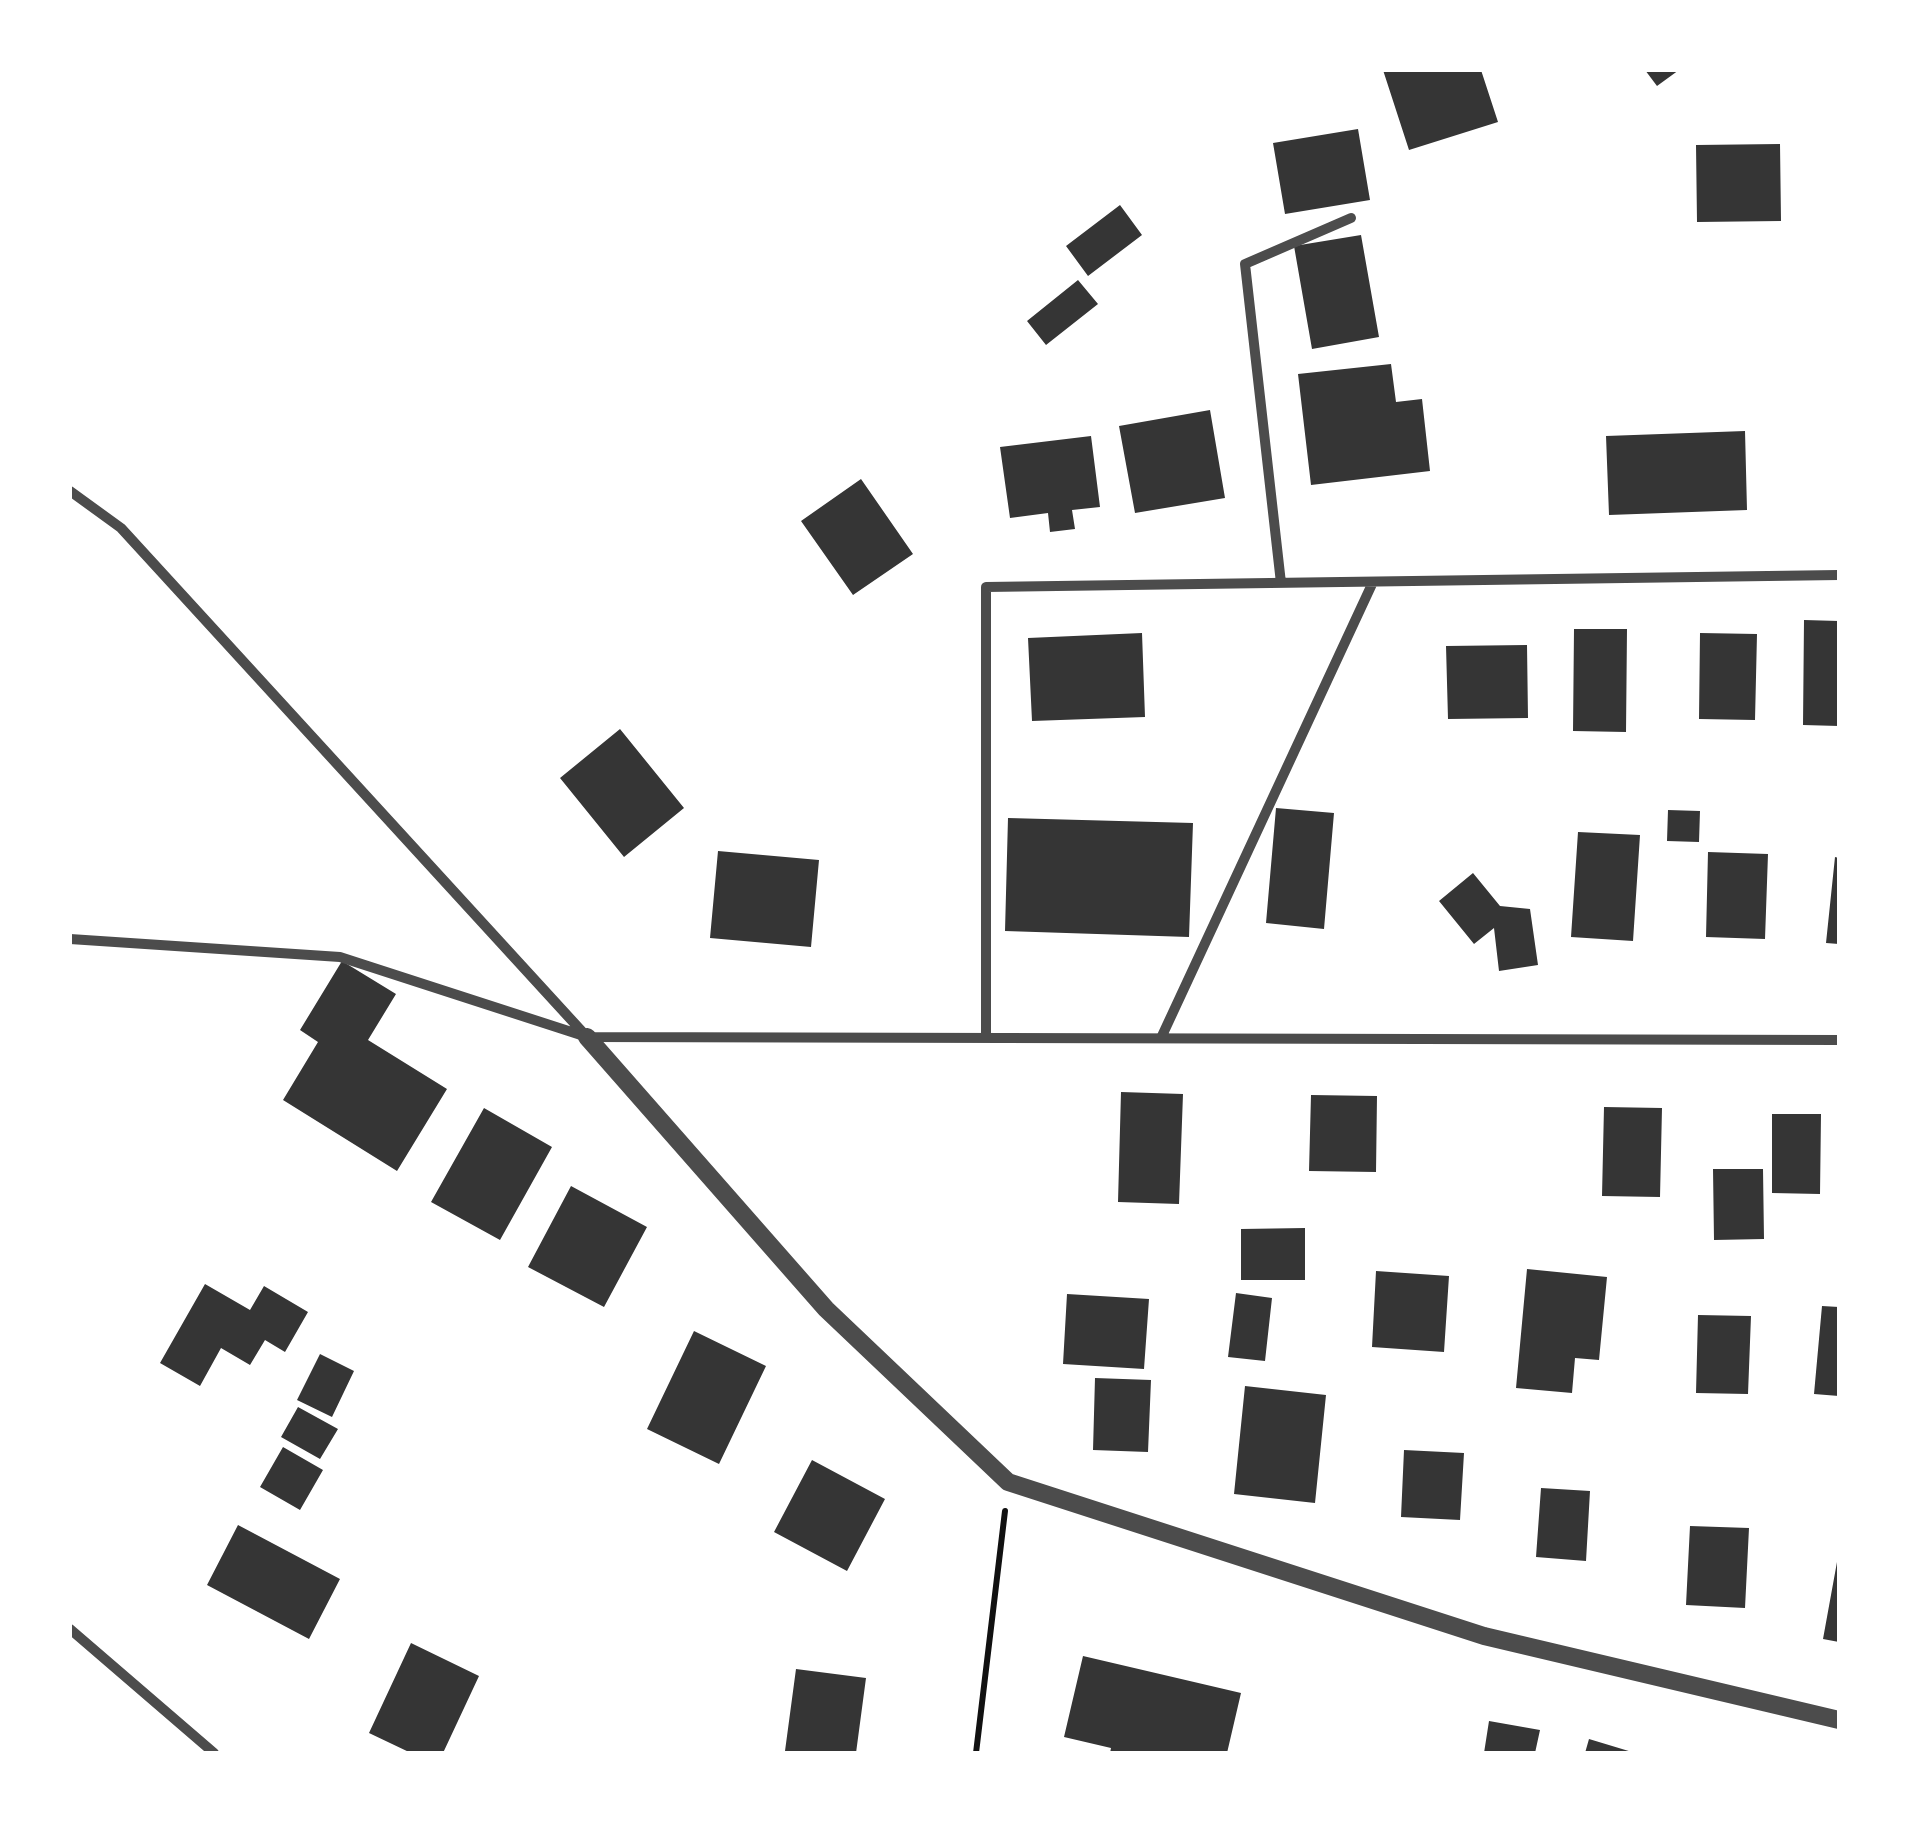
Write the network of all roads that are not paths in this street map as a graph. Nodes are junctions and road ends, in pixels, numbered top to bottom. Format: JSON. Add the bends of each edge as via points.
{"nodes":[{"id":1,"x":1351,"y":218,"type":"dead end"},
{"id":2,"x":70,"y":492,"type":"edge"},
{"id":3,"x":1839,"y":575,"type":"edge"},
{"id":4,"x":1373,"y":582,"type":"junction"},
{"id":5,"x":1281,"y":583,"type":"junction"},
{"id":6,"x":70,"y":939,"type":"edge"},
{"id":7,"x":587,"y":1037,"type":"junction"},
{"id":8,"x":986,"y":1038,"type":"junction"},
{"id":9,"x":1162,"y":1038,"type":"junction"},
{"id":10,"x":1839,"y":1040,"type":"edge"},
{"id":11,"x":70,"y":1629,"type":"edge"},
{"id":12,"x":1839,"y":1720,"type":"edge"},
{"id":13,"x":214,"y":1753,"type":"edge"}],
"edges":[{"from":1,"to":5,"type":"street","via":[[1246,264]]},
{"from":2,"to":7,"type":"street","via":[[121,528]]},
{"from":3,"to":4,"type":"street"},
{"from":4,"to":5,"type":"street"},
{"from":4,"to":9,"type":"street"},
{"from":5,"to":8,"type":"street","via":[[986,587]]},
{"from":6,"to":7,"type":"street","via":[[340,957]]},
{"from":7,"to":8,"type":"street"},
{"from":7,"to":12,"type":"street","via":[[826,1309],[1008,1482],[1484,1636]]},
{"from":8,"to":9,"type":"street"},
{"from":9,"to":10,"type":"street"},
{"from":11,"to":13,"type":"street"}]}
